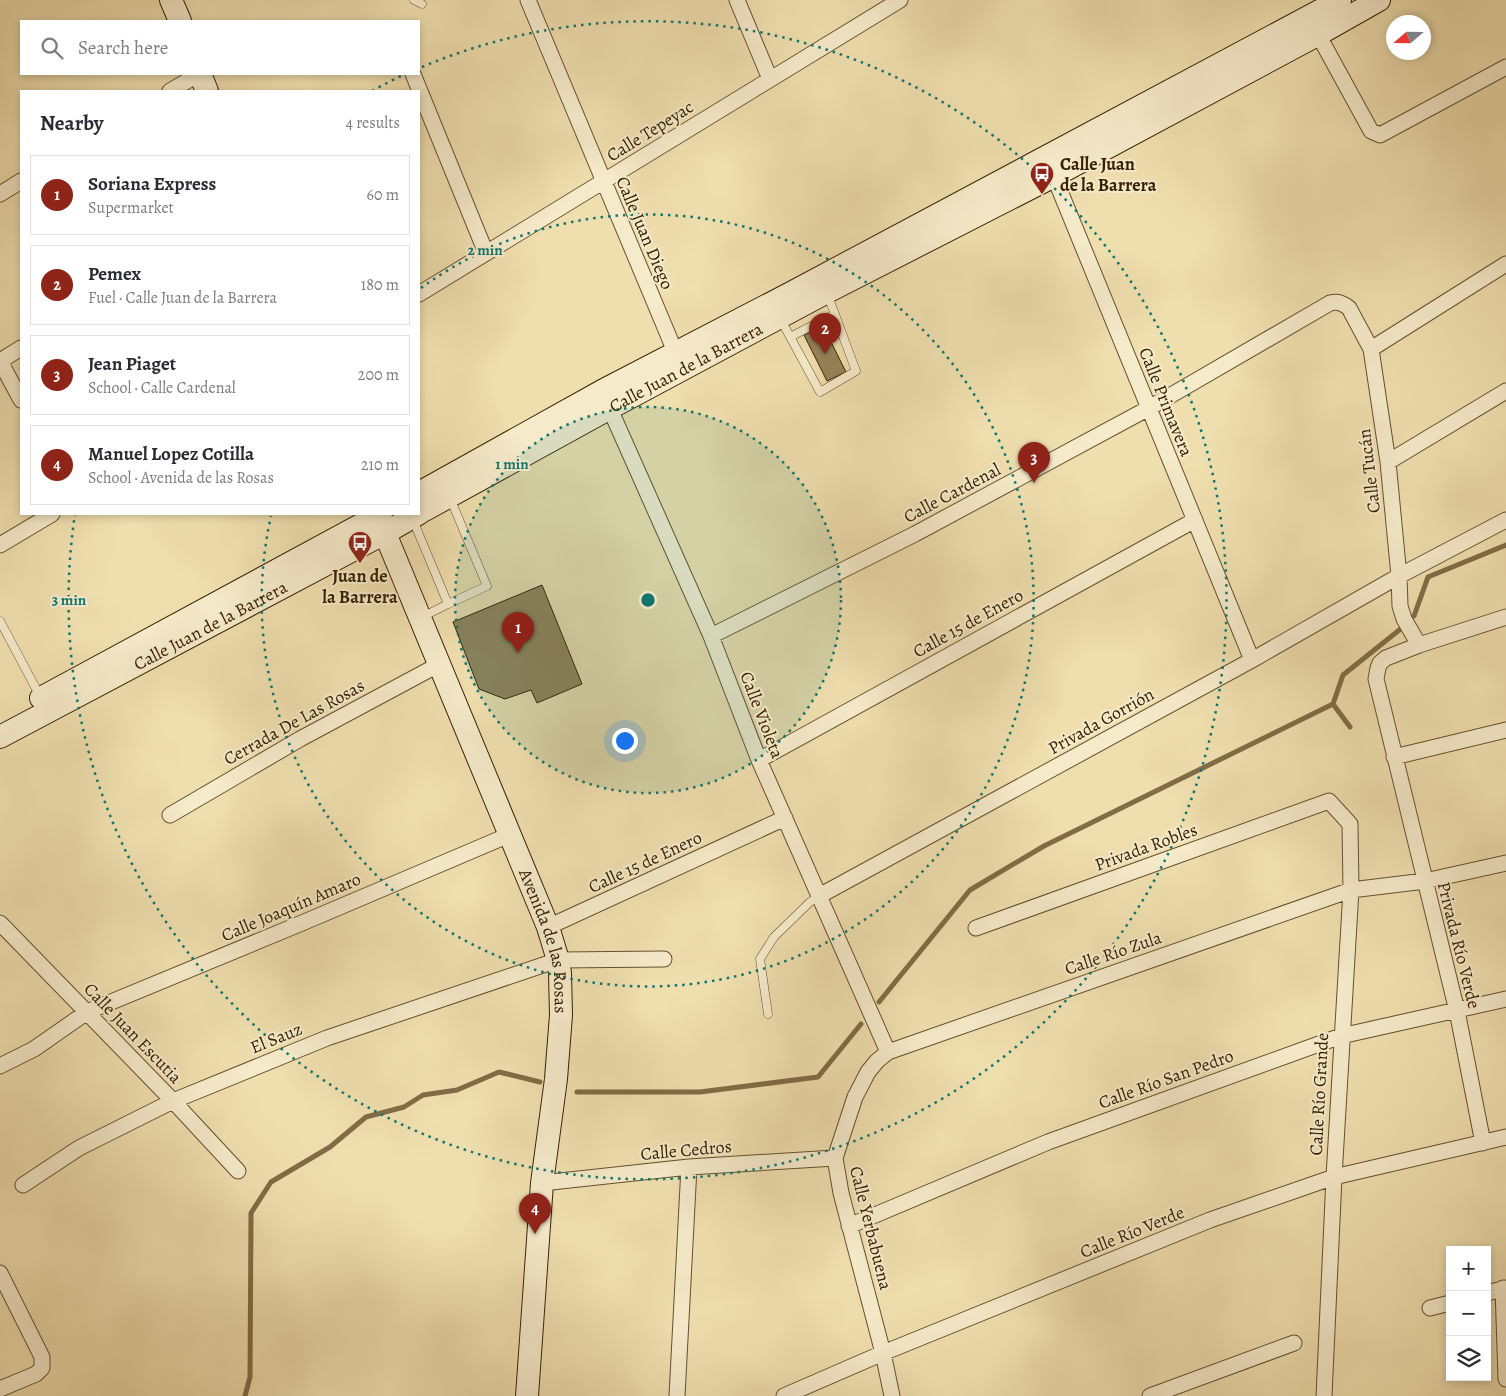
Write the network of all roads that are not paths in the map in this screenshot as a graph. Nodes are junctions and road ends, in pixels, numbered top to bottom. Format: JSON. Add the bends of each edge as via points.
{"nodes":[{"id":1,"x":171,"y":0,"type":"edge"},
{"id":2,"x":414,"y":0,"type":"edge"},
{"id":3,"x":528,"y":0,"type":"edge"},
{"id":4,"x":738,"y":0,"type":"edge"},
{"id":5,"x":900,"y":0,"type":"edge"},
{"id":6,"x":1340,"y":0,"type":"edge"},
{"id":7,"x":1379,"y":0,"type":"edge"},
{"id":8,"x":422,"y":4,"type":"dead end"},
{"id":9,"x":180,"y":20,"type":"edge"},
{"id":10,"x":1313,"y":25,"type":"junction"},
{"id":11,"x":1506,"y":66,"type":"edge"},
{"id":12,"x":197,"y":75,"type":"edge"},
{"id":13,"x":199,"y":75,"type":"edge"},
{"id":14,"x":413,"y":75,"type":"edge"},
{"id":15,"x":770,"y":79,"type":"junction"},
{"id":16,"x":172,"y":90,"type":"edge"},
{"id":17,"x":207,"y":90,"type":"edge"},
{"id":18,"x":420,"y":90,"type":"edge"},
{"id":19,"x":420,"y":91,"type":"edge"},
{"id":20,"x":1050,"y":167,"type":"junction"},
{"id":21,"x":604,"y":181,"type":"junction"},
{"id":22,"x":20,"y":183,"type":"edge"},
{"id":23,"x":0,"y":194,"type":"edge"},
{"id":24,"x":486,"y":253,"type":"junction"},
{"id":25,"x":1506,"y":264,"type":"edge"},
{"id":26,"x":827,"y":292,"type":"junction"},
{"id":27,"x":420,"y":293,"type":"edge"},
{"id":28,"x":1336,"y":302,"type":"joint"},
{"id":29,"x":790,"y":314,"type":"junction"},
{"id":30,"x":835,"y":314,"type":"junction"},
{"id":31,"x":20,"y":349,"type":"edge"},
{"id":32,"x":1371,"y":349,"type":"junction"},
{"id":33,"x":0,"y":361,"type":"edge"},
{"id":34,"x":679,"y":362,"type":"junction"},
{"id":35,"x":1506,"y":391,"type":"edge"},
{"id":36,"x":20,"y":398,"type":"edge"},
{"id":37,"x":606,"y":399,"type":"junction"},
{"id":38,"x":1149,"y":408,"type":"junction"},
{"id":39,"x":1388,"y":462,"type":"junction"},
{"id":40,"x":447,"y":488,"type":"junction"},
{"id":41,"x":420,"y":493,"type":"edge"},
{"id":42,"x":420,"y":511,"type":"edge"},
{"id":43,"x":50,"y":515,"type":"edge"},
{"id":44,"x":415,"y":515,"type":"edge"},
{"id":45,"x":380,"y":519,"type":"edge"},
{"id":46,"x":1195,"y":520,"type":"junction"},
{"id":47,"x":1506,"y":520,"type":"edge"},
{"id":48,"x":0,"y":544,"type":"edge"},
{"id":49,"x":1399,"y":576,"type":"junction"},
{"id":50,"x":448,"y":604,"type":"junction"},
{"id":51,"x":1506,"y":617,"type":"edge"},
{"id":52,"x":420,"y":618,"type":"junction"},
{"id":53,"x":0,"y":621,"type":"edge"},
{"id":54,"x":712,"y":636,"type":"junction"},
{"id":55,"x":1419,"y":645,"type":"junction"},
{"id":56,"x":1252,"y":660,"type":"junction"},
{"id":57,"x":438,"y":664,"type":"junction"},
{"id":58,"x":40,"y":698,"type":"junction"},
{"id":59,"x":0,"y":720,"type":"edge"},
{"id":60,"x":1506,"y":730,"type":"edge"},
{"id":61,"x":0,"y":737,"type":"edge"},
{"id":62,"x":1394,"y":756,"type":"junction"},
{"id":63,"x":759,"y":760,"type":"junction"},
{"id":64,"x":1329,"y":802,"type":"joint"},
{"id":65,"x":170,"y":815,"type":"dead end"},
{"id":66,"x":785,"y":818,"type":"junction"},
{"id":67,"x":509,"y":835,"type":"junction"},
{"id":68,"x":1506,"y":863,"type":"edge"},
{"id":69,"x":1425,"y":881,"type":"junction"},
{"id":70,"x":1351,"y":890,"type":"junction"},
{"id":71,"x":819,"y":896,"type":"junction"},
{"id":72,"x":0,"y":923,"type":"edge"},
{"id":73,"x":548,"y":927,"type":"junction"},
{"id":74,"x":976,"y":928,"type":"dead end"},
{"id":75,"x":664,"y":959,"type":"dead end"},
{"id":76,"x":558,"y":960,"type":"junction"},
{"id":77,"x":1506,"y":999,"type":"edge"},
{"id":78,"x":1457,"y":1011,"type":"junction"},
{"id":79,"x":87,"y":1012,"type":"junction"},
{"id":80,"x":768,"y":1014,"type":"dead end"},
{"id":81,"x":1341,"y":1036,"type":"junction"},
{"id":82,"x":888,"y":1052,"type":"junction"},
{"id":83,"x":0,"y":1066,"type":"edge"},
{"id":84,"x":174,"y":1101,"type":"junction"},
{"id":85,"x":1506,"y":1137,"type":"edge"},
{"id":86,"x":1483,"y":1143,"type":"junction"},
{"id":87,"x":835,"y":1158,"type":"junction"},
{"id":88,"x":689,"y":1167,"type":"junction"},
{"id":89,"x":238,"y":1171,"type":"dead end"},
{"id":90,"x":1334,"y":1177,"type":"junction"},
{"id":91,"x":542,"y":1183,"type":"junction"},
{"id":92,"x":23,"y":1185,"type":"dead end"},
{"id":93,"x":850,"y":1226,"type":"junction"},
{"id":94,"x":0,"y":1273,"type":"edge"},
{"id":95,"x":1504,"y":1288,"type":"edge"},
{"id":96,"x":1491,"y":1292,"type":"edge"},
{"id":97,"x":1446,"y":1304,"type":"edge"},
{"id":98,"x":1430,"y":1308,"type":"dead end"},
{"id":99,"x":1294,"y":1343,"type":"dead end"},
{"id":100,"x":884,"y":1353,"type":"junction"},
{"id":101,"x":1506,"y":1380,"type":"edge"},
{"id":102,"x":0,"y":1389,"type":"edge"},
{"id":103,"x":799,"y":1393,"type":"edge"},
{"id":104,"x":527,"y":1396,"type":"edge"},
{"id":105,"x":677,"y":1396,"type":"edge"},
{"id":106,"x":784,"y":1396,"type":"edge"},
{"id":107,"x":892,"y":1396,"type":"edge"},
{"id":108,"x":1150,"y":1396,"type":"edge"},
{"id":109,"x":1324,"y":1396,"type":"edge"}],
"edges":[{"from":1,"to":9,"type":"main road"},
{"from":2,"to":8,"type":"lane"},
{"from":3,"to":21,"type":"street","name":"Calle Juan Diego"},
{"from":4,"to":15,"type":"street"},
{"from":5,"to":15,"type":"street","name":"Calle Tepeyac"},
{"from":6,"to":10,"type":"main road","name":"Calle Juan de la Barrera"},
{"from":7,"to":10,"type":"main road","name":"Calle Juan de la Barrera"},
{"from":10,"to":11,"type":"street","via":[[1371,131],[1380,135]]},
{"from":10,"to":20,"type":"main road","name":"Calle Juan de la Barrera"},
{"from":12,"to":16,"type":"street"},
{"from":13,"to":17,"type":"main road"},
{"from":14,"to":18,"type":"street"},
{"from":15,"to":21,"type":"street","name":"Calle Tepeyac"},
{"from":19,"to":24,"type":"street"},
{"from":20,"to":26,"type":"main road","name":"Calle Juan de la Barrera"},
{"from":20,"to":29,"type":"main road","name":"Calle Juan de la Barrera"},
{"from":20,"to":38,"type":"street","name":"Calle Primavera"},
{"from":21,"to":24,"type":"street","name":"Calle Tepeyac"},
{"from":21,"to":34,"type":"street","name":"Calle Juan Diego"},
{"from":22,"to":23,"type":"street"},
{"from":24,"to":27,"type":"street","name":"Calle Tepeyac"},
{"from":25,"to":32,"type":"street"},
{"from":26,"to":29,"type":"main road","name":"Calle Juan de la Barrera"},
{"from":26,"to":30,"type":"lane"},
{"from":28,"to":32,"type":"street","name":"Calle Tucán","via":[[1348,308]]},
{"from":28,"to":38,"type":"street","name":"Calle Cardenal"},
{"from":29,"to":30,"type":"lane"},
{"from":29,"to":30,"type":"lane","via":[[820,392],[856,371]]},
{"from":29,"to":34,"type":"main road","name":"Calle Juan de la Barrera"},
{"from":31,"to":33,"type":"street"},
{"from":32,"to":39,"type":"street","name":"Calle Tucán"},
{"from":33,"to":36,"type":"street"},
{"from":34,"to":37,"type":"main road","name":"Calle Juan de la Barrera"},
{"from":35,"to":39,"type":"street"},
{"from":37,"to":40,"type":"main road","name":"Calle Juan de la Barrera"},
{"from":37,"to":54,"type":"street","name":"Calle Violeta"},
{"from":38,"to":46,"type":"street","name":"Calle Primavera"},
{"from":38,"to":54,"type":"street","name":"Calle Cardenal","via":[[914,534]]},
{"from":39,"to":49,"type":"street","name":"Calle Tucán"},
{"from":40,"to":41,"type":"main road","name":"Calle Juan de la Barrera"},
{"from":40,"to":42,"type":"main road","name":"Calle Juan de la Barrera"},
{"from":40,"to":50,"type":"lane","via":[[487,586]]},
{"from":43,"to":48,"type":"street"},
{"from":44,"to":45,"type":"main road","name":"Calle Juan de la Barrera"},
{"from":44,"to":50,"type":"lane"},
{"from":45,"to":52,"type":"main road","name":"Avenida de las Rosas"},
{"from":45,"to":58,"type":"main road","name":"Calle Juan de la Barrera"},
{"from":45,"to":61,"type":"main road","name":"Calle Juan de la Barrera"},
{"from":46,"to":56,"type":"street","name":"Calle Primavera"},
{"from":46,"to":63,"type":"street","name":"Calle 15 de Enero"},
{"from":47,"to":49,"type":"street","name":"Privada Gorrión"},
{"from":49,"to":55,"type":"street","name":"Calle Tucán","via":[[1400,606]]},
{"from":49,"to":56,"type":"street","name":"Privada Gorrión"},
{"from":50,"to":52,"type":"lane"},
{"from":51,"to":55,"type":"street"},
{"from":52,"to":57,"type":"main road","name":"Avenida de las Rosas"},
{"from":53,"to":58,"type":"lane"},
{"from":54,"to":63,"type":"street","name":"Calle Violeta"},
{"from":55,"to":62,"type":"street","name":"Privada Río Verde","via":[[1386,658],[1380,663],[1376,679]]},
{"from":56,"to":71,"type":"street","name":"Privada Gorrión"},
{"from":57,"to":65,"type":"street","name":"Cerrada De Las Rosas"},
{"from":57,"to":67,"type":"main road","name":"Avenida de las Rosas"},
{"from":58,"to":59,"type":"main road","name":"Calle Juan de la Barrera"},
{"from":60,"to":62,"type":"street"},
{"from":62,"to":69,"type":"street","name":"Privada Río Verde"},
{"from":63,"to":66,"type":"street","name":"Calle Violeta"},
{"from":64,"to":70,"type":"street","name":"Calle Río Grande","via":[[1350,824]]},
{"from":64,"to":74,"type":"street","name":"Privada Robles"},
{"from":66,"to":71,"type":"street","name":"Calle Violeta"},
{"from":66,"to":73,"type":"street","name":"Calle 15 de Enero"},
{"from":67,"to":73,"type":"main road","name":"Avenida de las Rosas"},
{"from":67,"to":79,"type":"street","name":"Calle Joaquín Amaro"},
{"from":68,"to":69,"type":"street","name":"Calle Río Zula"},
{"from":69,"to":70,"type":"street","name":"Calle Río Zula"},
{"from":69,"to":78,"type":"street","name":"Privada Río Verde"},
{"from":70,"to":81,"type":"street","name":"Calle Río Grande"},
{"from":70,"to":82,"type":"street","name":"Calle Río Zula"},
{"from":71,"to":80,"type":"lane","via":[[774,937],[760,960]]},
{"from":71,"to":82,"type":"street","name":"Calle Violeta"},
{"from":72,"to":79,"type":"street","name":"Calle Juan Escutia"},
{"from":73,"to":76,"type":"main road","name":"Avenida de las Rosas"},
{"from":75,"to":76,"type":"street","name":"El Sauz"},
{"from":76,"to":84,"type":"street","name":"El Sauz","via":[[327,1038]]},
{"from":76,"to":91,"type":"main road","name":"Avenida de las Rosas","via":[[561,1015]]},
{"from":77,"to":78,"type":"street","name":"Calle Río San Pedro"},
{"from":78,"to":81,"type":"street","name":"Calle Río San Pedro"},
{"from":78,"to":86,"type":"street","name":"Privada Río Verde"},
{"from":79,"to":83,"type":"street","name":"Calle Joaquín Amaro","via":[[34,1049]]},
{"from":79,"to":84,"type":"street","name":"Calle Juan Escutia"},
{"from":81,"to":90,"type":"street","name":"Calle Río Grande"},
{"from":81,"to":93,"type":"street","name":"Calle Río San Pedro","via":[[1048,1142]]},
{"from":82,"to":87,"type":"street","name":"Calle Yerbabuena","via":[[868,1072],[859,1088]]},
{"from":84,"to":89,"type":"street","name":"Calle Juan Escutia"},
{"from":84,"to":92,"type":"street","name":"El Sauz","via":[[79,1148]]},
{"from":85,"to":86,"type":"street","name":"Calle Río Verde"},
{"from":86,"to":90,"type":"street","name":"Calle Río Verde"},
{"from":87,"to":88,"type":"street","name":"Calle Cedros"},
{"from":87,"to":93,"type":"street","name":"Calle Yerbabuena"},
{"from":88,"to":91,"type":"street","name":"Calle Cedros"},
{"from":88,"to":105,"type":"street"},
{"from":90,"to":100,"type":"street","name":"Calle Río Verde","via":[[1210,1220]]},
{"from":90,"to":109,"type":"street","name":"Calle Río Grande"},
{"from":91,"to":104,"type":"main road","name":"Avenida de las Rosas"},
{"from":93,"to":100,"type":"street","name":"Calle Yerbabuena"},
{"from":94,"to":102,"type":"street","via":[[42,1357],[42,1368],[36,1374]]},
{"from":95,"to":96,"type":"street"},
{"from":95,"to":101,"type":"street"},
{"from":97,"to":98,"type":"street"},
{"from":99,"to":108,"type":"street"},
{"from":100,"to":103,"type":"street","name":"Calle Río Verde"},
{"from":100,"to":107,"type":"street","name":"Calle Yerbabuena"},
{"from":103,"to":106,"type":"street","name":"Calle Río Verde"}]}
